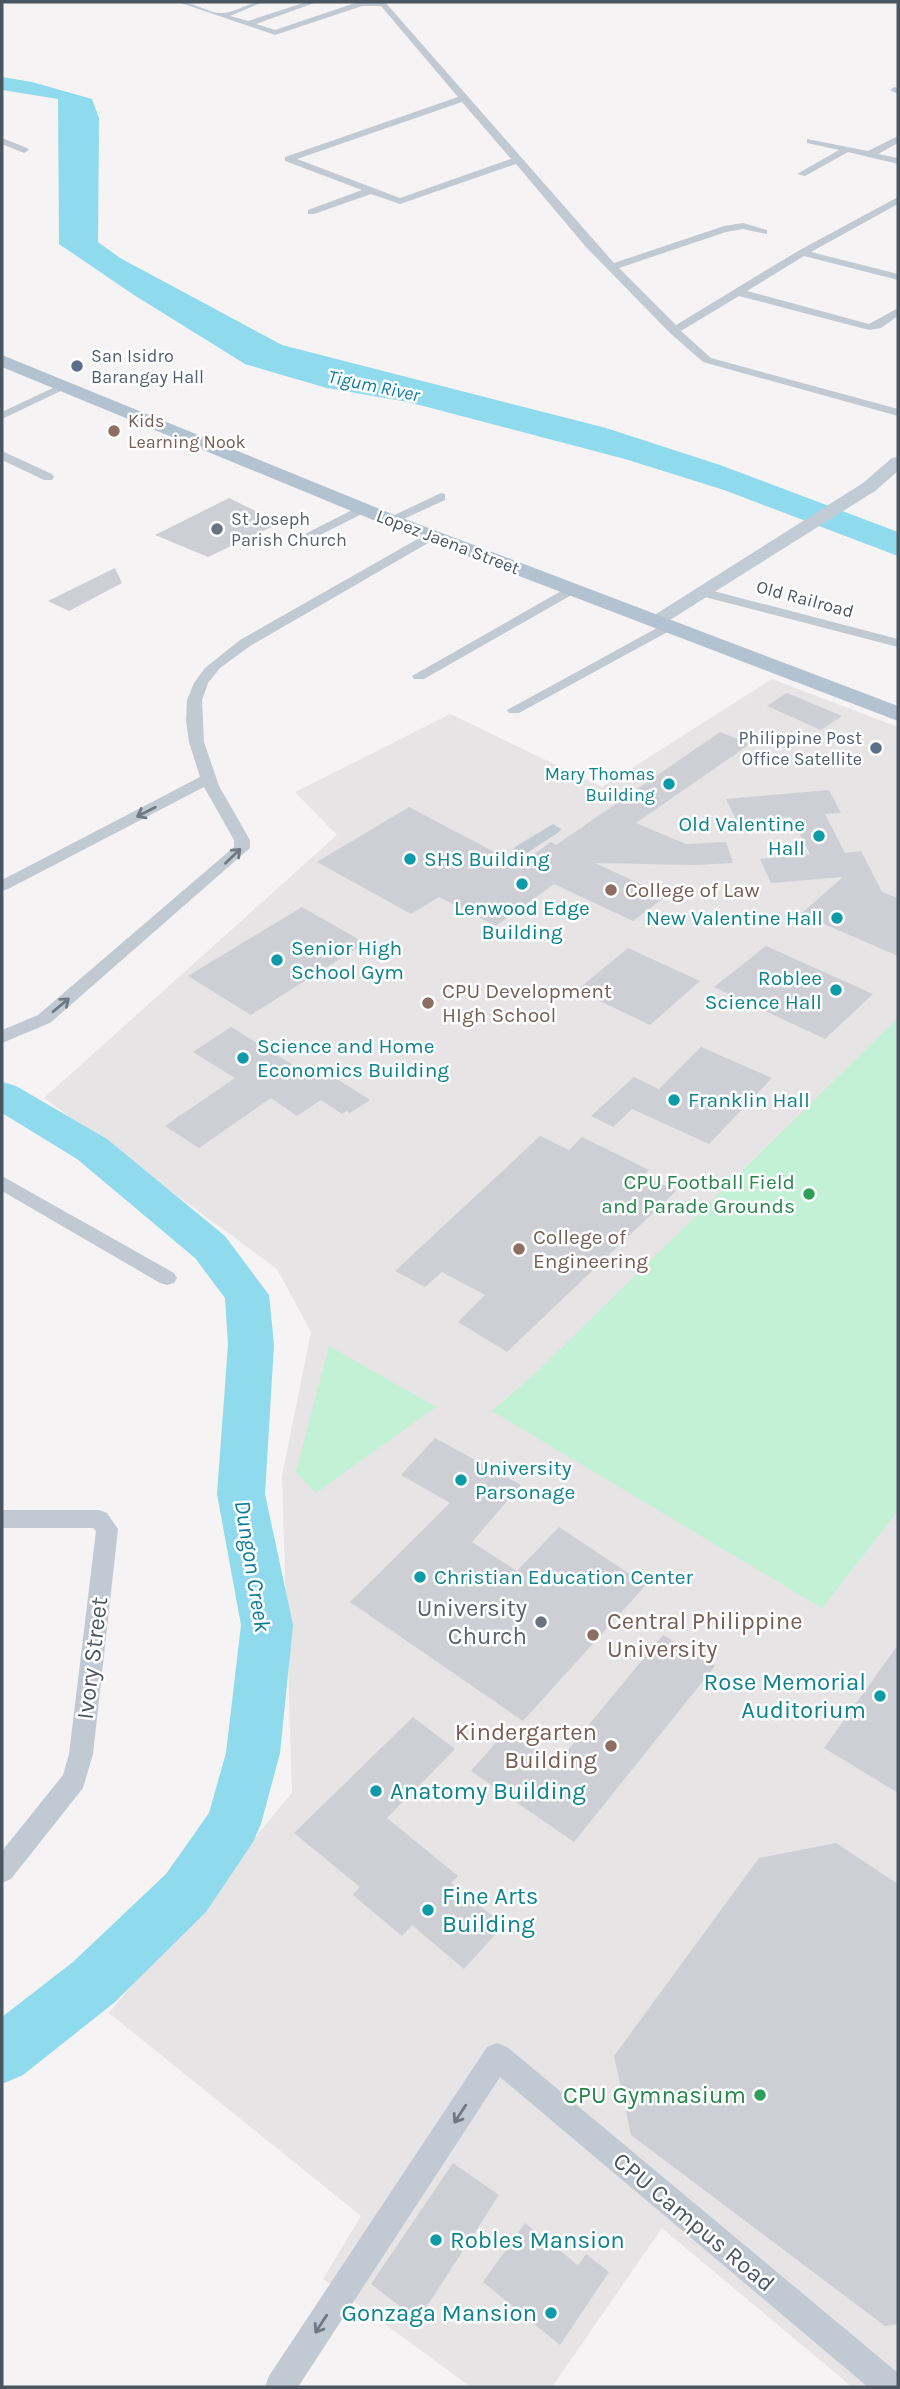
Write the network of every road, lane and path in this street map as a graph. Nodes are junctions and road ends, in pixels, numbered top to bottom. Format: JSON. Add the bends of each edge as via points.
{"nodes":[{"id":1,"x":259,"y":2,"type":"edge"},
{"id":2,"x":313,"y":2,"type":"edge"},
{"id":3,"x":350,"y":2,"type":"edge"},
{"id":4,"x":190,"y":3,"type":"edge"},
{"id":5,"x":381,"y":3,"type":"edge"},
{"id":6,"x":361,"y":4,"type":"junction"},
{"id":7,"x":223,"y":16,"type":"junction"},
{"id":8,"x":248,"y":24,"type":"junction"},
{"id":9,"x":465,"y":98,"type":"junction"},
{"id":10,"x":898,"y":139,"type":"edge"},
{"id":11,"x":2,"y":141,"type":"edge"},
{"id":12,"x":810,"y":141,"type":"dead end"},
{"id":13,"x":24,"y":149,"type":"dead end"},
{"id":14,"x":848,"y":149,"type":"junction"},
{"id":15,"x":870,"y":155,"type":"junction"},
{"id":16,"x":519,"y":160,"type":"junction"},
{"id":17,"x":898,"y":161,"type":"edge"},
{"id":18,"x":802,"y":174,"type":"dead end"},
{"id":19,"x":372,"y":190,"type":"junction"},
{"id":20,"x":898,"y":200,"type":"edge"},
{"id":21,"x":881,"y":209,"type":"junction"},
{"id":22,"x":311,"y":212,"type":"dead end"},
{"id":23,"x":898,"y":214,"type":"edge"},
{"id":24,"x":763,"y":232,"type":"dead end"},
{"id":25,"x":802,"y":253,"type":"junction"},
{"id":26,"x":612,"y":267,"type":"junction"},
{"id":27,"x":898,"y":278,"type":"edge"},
{"id":28,"x":737,"y":292,"type":"junction"},
{"id":29,"x":896,"y":314,"type":"edge"},
{"id":30,"x":674,"y":331,"type":"junction"},
{"id":31,"x":2,"y":361,"type":"edge"},
{"id":32,"x":63,"y":387,"type":"junction"},
{"id":33,"x":898,"y":413,"type":"edge"},
{"id":34,"x":2,"y":416,"type":"edge"},
{"id":35,"x":2,"y":455,"type":"edge"},
{"id":36,"x":898,"y":462,"type":"edge"},
{"id":37,"x":48,"y":477,"type":"dead end"},
{"id":38,"x":442,"y":497,"type":"dead end"},
{"id":39,"x":362,"y":509,"type":"junction"},
{"id":40,"x":390,"y":520,"type":"junction"},
{"id":41,"x":311,"y":534,"type":"dead end"},
{"id":42,"x":430,"y":536,"type":"junction"},
{"id":43,"x":570,"y":590,"type":"junction"},
{"id":44,"x":702,"y":592,"type":"junction"},
{"id":45,"x":662,"y":623,"type":"junction"},
{"id":46,"x":898,"y":643,"type":"edge"},
{"id":47,"x":419,"y":676,"type":"dead end"},
{"id":48,"x":513,"y":710,"type":"dead end"},
{"id":49,"x":898,"y":714,"type":"edge"},
{"id":50,"x":207,"y":780,"type":"junction"},
{"id":51,"x":552,"y":829,"type":"dead end"},
{"id":52,"x":521,"y":850,"type":"dead end"},
{"id":53,"x":2,"y":886,"type":"edge"},
{"id":54,"x":2,"y":1037,"type":"edge"},
{"id":55,"x":2,"y":1183,"type":"edge"},
{"id":56,"x":167,"y":1278,"type":"dead end"},
{"id":57,"x":2,"y":1519,"type":"edge"},
{"id":58,"x":2,"y":1871,"type":"edge"},
{"id":59,"x":280,"y":2387,"type":"edge"},
{"id":60,"x":891,"y":2387,"type":"edge"}],
"edges":[{"from":1,"to":7,"type":"street"},
{"from":2,"to":8,"type":"street"},
{"from":3,"to":6,"type":"street"},
{"from":4,"to":7,"type":"street"},
{"from":5,"to":6,"type":"street"},
{"from":5,"to":9,"type":"street"},
{"from":6,"to":8,"type":"street","via":[[275,33]]},
{"from":7,"to":8,"type":"street"},
{"from":9,"to":16,"type":"street"},
{"from":9,"to":19,"type":"street","via":[[288,159]]},
{"from":10,"to":15,"type":"street"},
{"from":11,"to":13,"type":"street"},
{"from":12,"to":14,"type":"street"},
{"from":14,"to":15,"type":"street"},
{"from":14,"to":18,"type":"street"},
{"from":15,"to":17,"type":"street"},
{"from":16,"to":19,"type":"street","via":[[400,201]]},
{"from":16,"to":26,"type":"street"},
{"from":19,"to":22,"type":"street"},
{"from":20,"to":21,"type":"street"},
{"from":21,"to":23,"type":"street"},
{"from":21,"to":25,"type":"street"},
{"from":24,"to":26,"type":"street","via":[[743,226],[724,229]]},
{"from":25,"to":27,"type":"street"},
{"from":25,"to":28,"type":"street"},
{"from":26,"to":30,"type":"street"},
{"from":28,"to":29,"type":"street","via":[[869,327]]},
{"from":28,"to":30,"type":"street"},
{"from":30,"to":33,"type":"street","via":[[707,360]]},
{"from":31,"to":32,"type":"main road","name":"Lopez Jaena Street"},
{"from":32,"to":34,"type":"street"},
{"from":32,"to":39,"type":"main road","name":"Lopez Jaena Street"},
{"from":35,"to":37,"type":"street"},
{"from":36,"to":44,"type":"street","via":[[869,487]]},
{"from":38,"to":40,"type":"street"},
{"from":39,"to":40,"type":"main road","name":"Lopez Jaena Street"},
{"from":39,"to":41,"type":"street"},
{"from":40,"to":42,"type":"main road","name":"Lopez Jaena Street"},
{"from":42,"to":43,"type":"main road","name":"Lopez Jaena Street"},
{"from":42,"to":50,"type":"street","via":[[218,663],[200,684],[192,722]]},
{"from":43,"to":45,"type":"main road","name":"Lopez Jaena Street"},
{"from":43,"to":47,"type":"street"},
{"from":44,"to":45,"type":"street"},
{"from":44,"to":46,"type":"street","name":"Old Railroad"},
{"from":45,"to":48,"type":"street"},
{"from":45,"to":49,"type":"main road","name":"Lopez Jaena Street"},
{"from":50,"to":53,"type":"street","one_way":true},
{"from":54,"to":50,"type":"street","one_way":true,"via":[[44,1019],[242,848],[242,840]]},
{"from":51,"to":52,"type":"street"},
{"from":55,"to":56,"type":"street"},
{"from":57,"to":58,"type":"street","name":"Ivory Street","via":[[99,1519],[107,1530],[81,1754],[74,1780]]},
{"from":60,"to":59,"type":"street","name":"CPU Campus Road","one_way":true,"via":[[498,2057]]}]}
